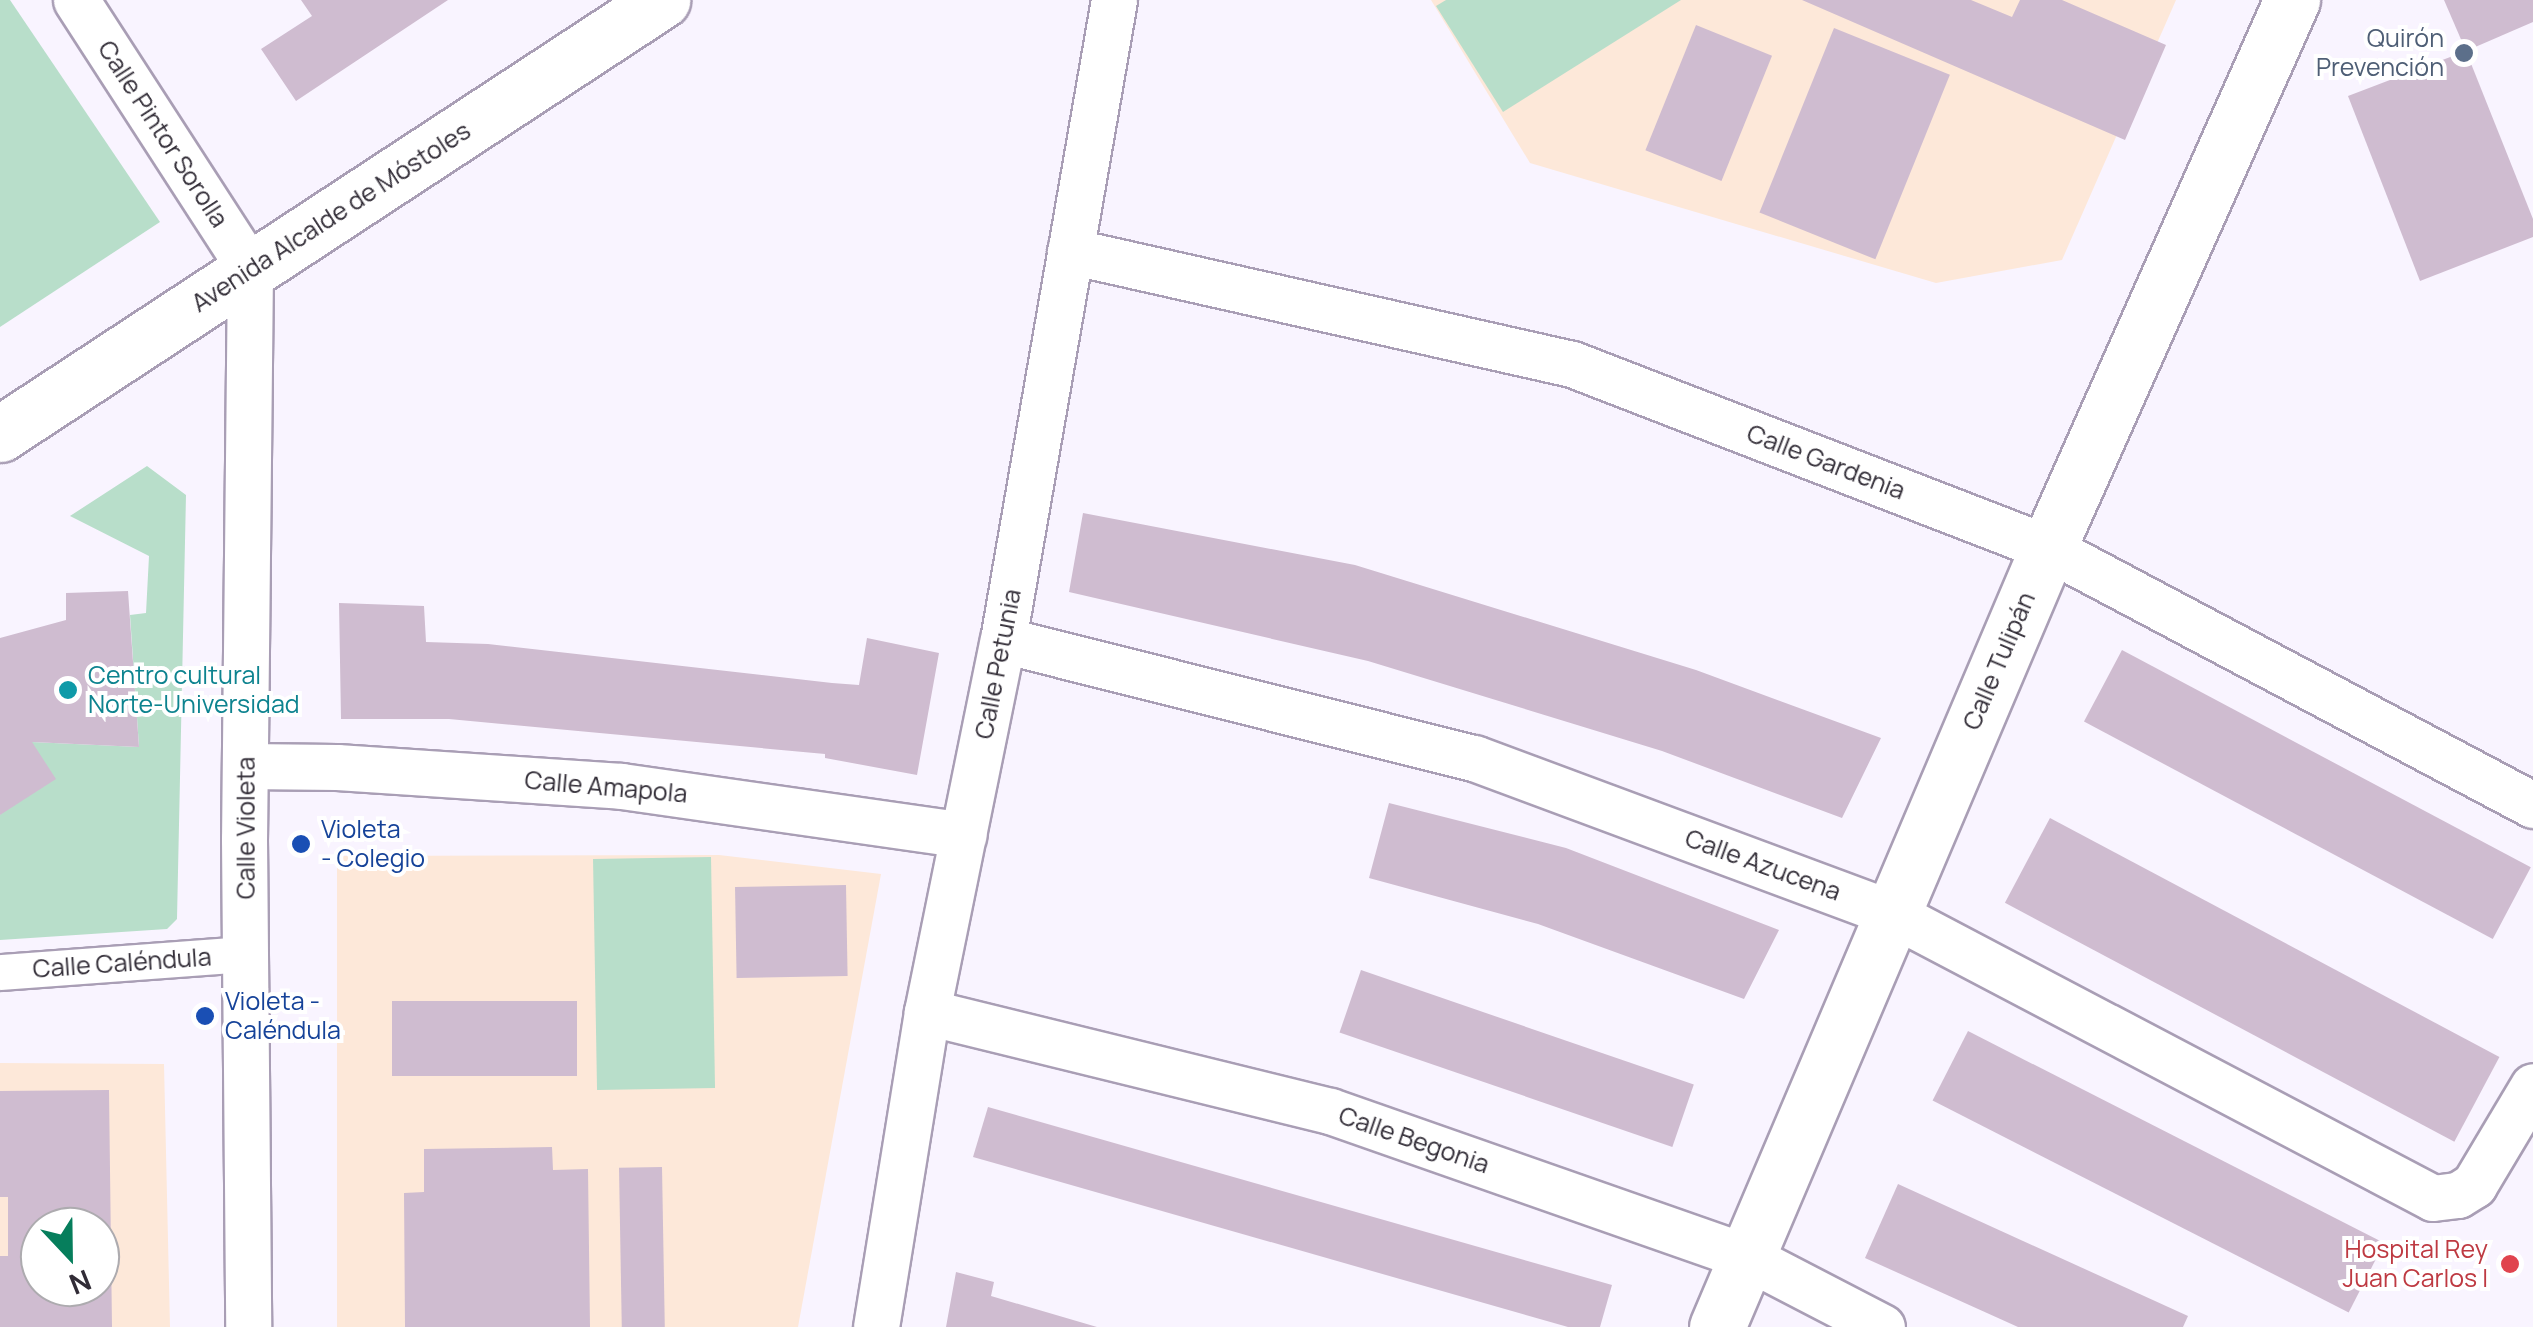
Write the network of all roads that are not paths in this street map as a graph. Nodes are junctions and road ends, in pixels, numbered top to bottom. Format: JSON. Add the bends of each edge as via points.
{"nodes":[{"id":1,"x":76,"y":0,"type":"edge"},
{"id":2,"x":662,"y":0,"type":"edge"},
{"id":3,"x":1114,"y":0,"type":"edge"},
{"id":4,"x":2292,"y":0,"type":"edge"},
{"id":5,"x":1070,"y":251,"type":"junction"},
{"id":6,"x":250,"y":269,"type":"junction"},
{"id":7,"x":0,"y":434,"type":"edge"},
{"id":8,"x":2048,"y":548,"type":"junction"},
{"id":9,"x":1003,"y":640,"type":"junction"},
{"id":10,"x":245,"y":766,"type":"junction"},
{"id":11,"x":2533,"y":805,"type":"edge"},
{"id":12,"x":964,"y":835,"type":"junction"},
{"id":13,"x":1892,"y":913,"type":"junction"},
{"id":14,"x":244,"y":954,"type":"junction"},
{"id":15,"x":0,"y":972,"type":"edge"},
{"id":16,"x":927,"y":1012,"type":"junction"},
{"id":17,"x":2533,"y":1086,"type":"edge"},
{"id":18,"x":1747,"y":1256,"type":"junction"},
{"id":19,"x":248,"y":1327,"type":"edge"},
{"id":20,"x":876,"y":1327,"type":"edge"},
{"id":21,"x":1717,"y":1327,"type":"edge"},
{"id":22,"x":1882,"y":1327,"type":"edge"}],
"edges":[{"from":1,"to":6,"type":"street","name":"Calle Pintor Sorolla"},
{"from":2,"to":6,"type":"street","name":"Avenida Alcalde de Móstoles"},
{"from":3,"to":5,"type":"street","name":"Calle Petunia"},
{"from":4,"to":8,"type":"street","name":"Calle Tulipán"},
{"from":5,"to":8,"type":"street","name":"Calle Gardenia","via":[[1572,364]]},
{"from":5,"to":9,"type":"street","name":"Calle Petunia"},
{"from":6,"to":7,"type":"street","name":"Avenida Alcalde de Móstoles"},
{"from":6,"to":10,"type":"street","name":"Calle Violeta"},
{"from":8,"to":11,"type":"street","name":"Calle Gardenia"},
{"from":8,"to":13,"type":"street","name":"Calle Tulipán"},
{"from":9,"to":12,"type":"street","name":"Calle Petunia"},
{"from":9,"to":13,"type":"street","name":"Calle Azucena","via":[[1474,758]]},
{"from":10,"to":12,"type":"street","name":"Calle Amapola","via":[[622,786]]},
{"from":10,"to":14,"type":"street","name":"Calle Violeta"},
{"from":12,"to":16,"type":"street","name":"Calle Petunia"},
{"from":13,"to":17,"type":"street","name":"Calle Azucena","via":[[2433,1198],[2474,1185]]},
{"from":13,"to":18,"type":"street","name":"Calle Tulipán"},
{"from":14,"to":15,"type":"street","name":"Calle Caléndula"},
{"from":14,"to":19,"type":"street","name":"Calle Violeta"},
{"from":16,"to":18,"type":"street","name":"Calle Begonia","via":[[1330,1111]]},
{"from":16,"to":20,"type":"street","name":"Calle Petunia"},
{"from":18,"to":21,"type":"street","name":"Calle Tulipán"},
{"from":18,"to":22,"type":"street","name":"Calle Begonia"}]}
